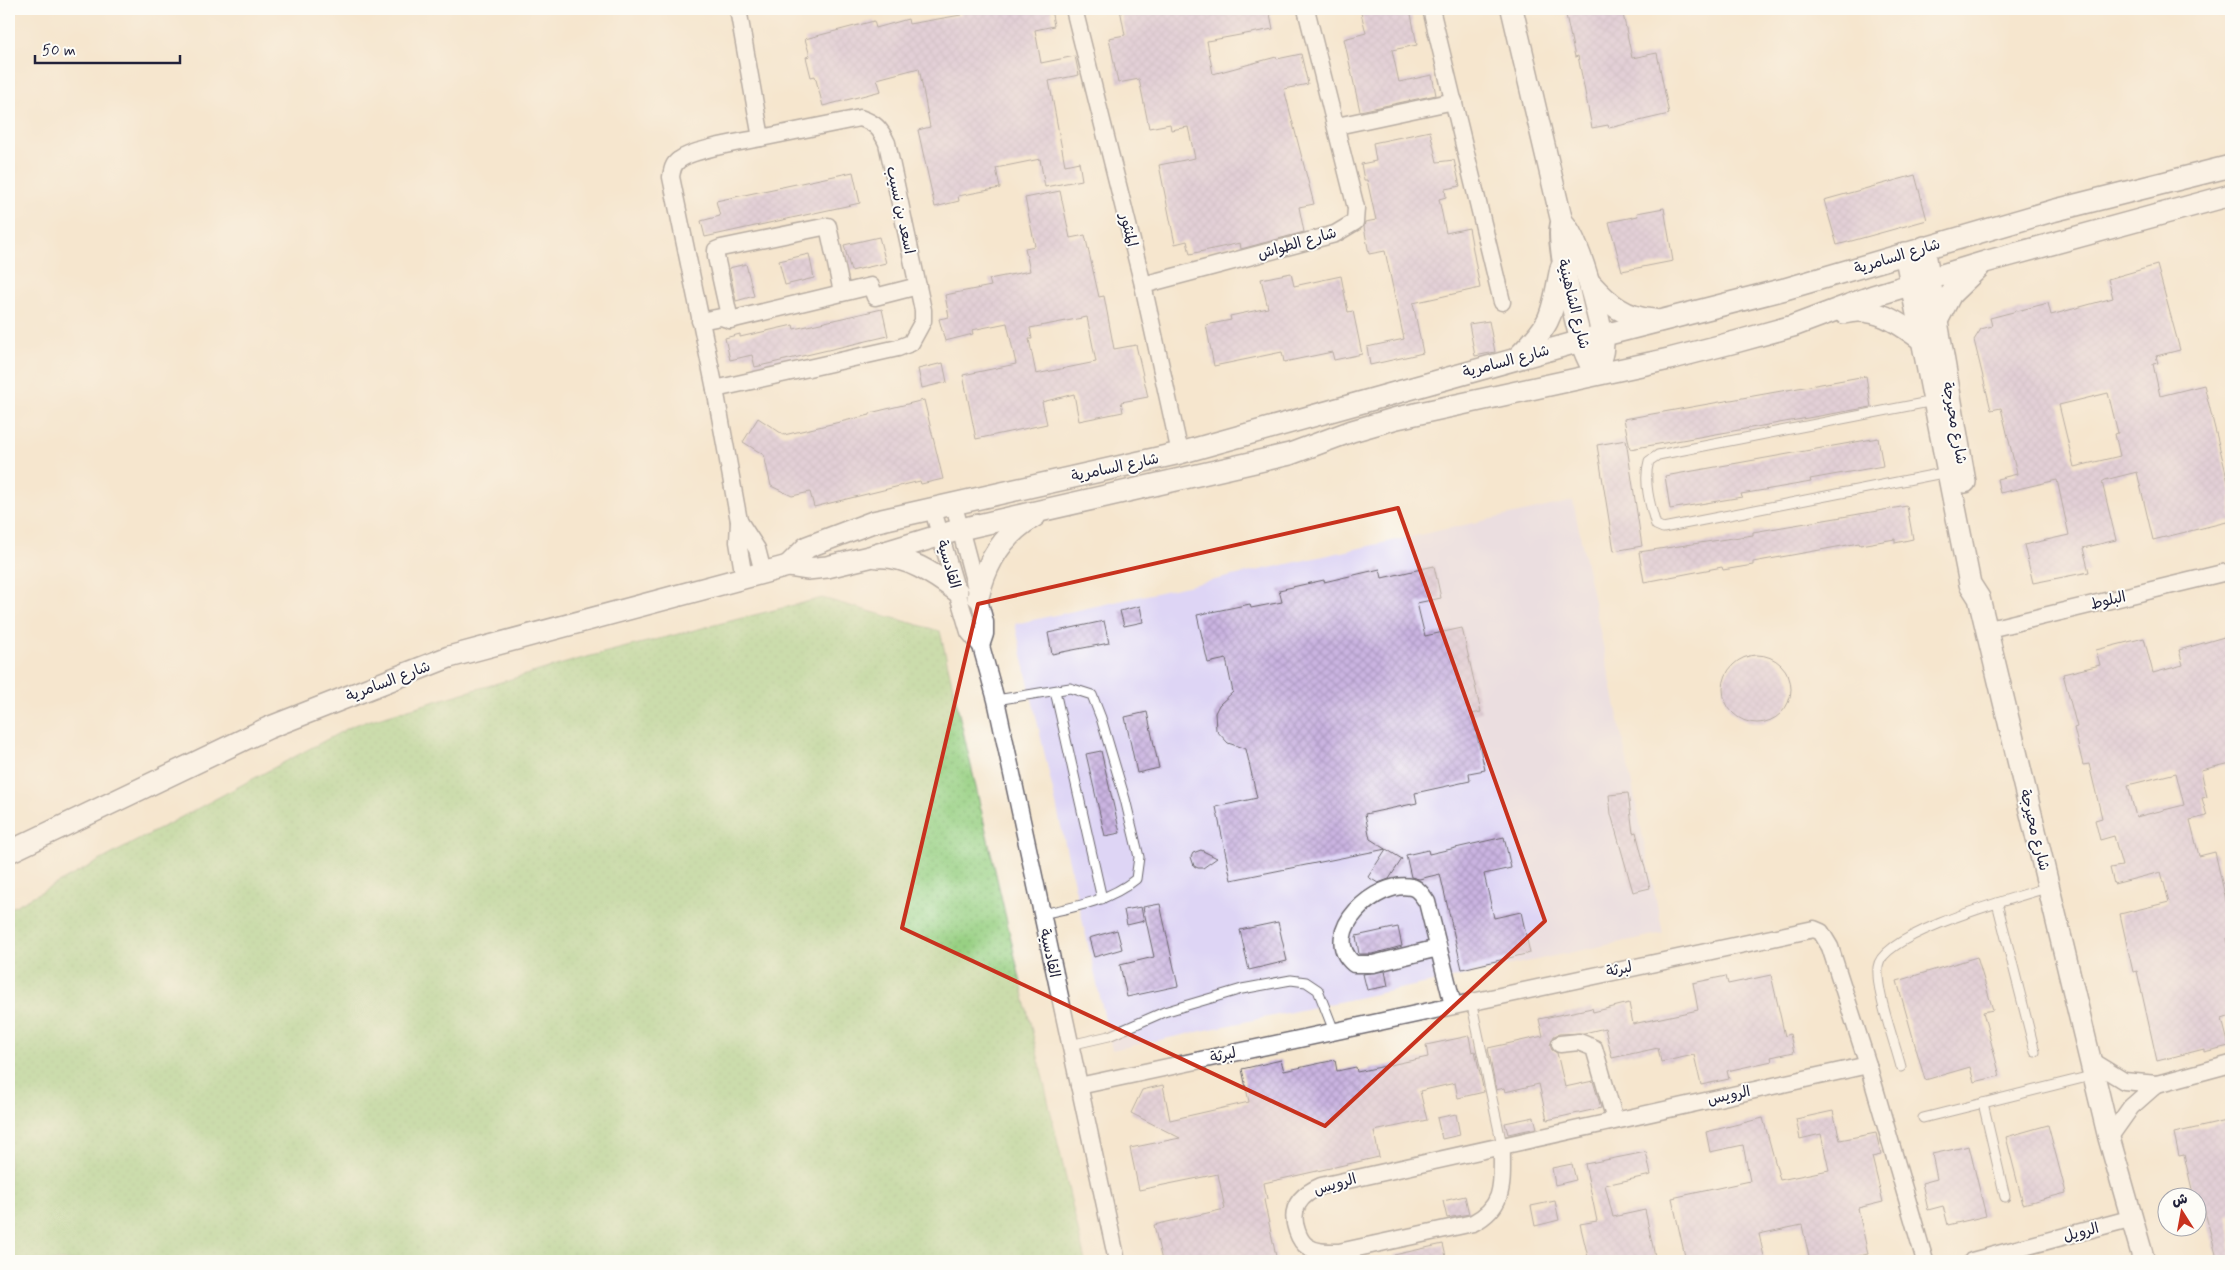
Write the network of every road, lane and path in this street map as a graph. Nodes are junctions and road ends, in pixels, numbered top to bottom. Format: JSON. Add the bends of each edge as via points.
{"nodes":[{"id":1,"x":738,"y":9,"type":"edge"},
{"id":2,"x":1074,"y":9,"type":"edge"},
{"id":3,"x":1306,"y":9,"type":"edge"},
{"id":4,"x":1431,"y":9,"type":"edge"},
{"id":5,"x":1512,"y":9,"type":"edge"},
{"id":6,"x":1454,"y":101,"type":"junction"},
{"id":7,"x":1337,"y":126,"type":"junction"},
{"id":8,"x":761,"y":138,"type":"junction"},
{"id":9,"x":2231,"y":166,"type":"edge"},
{"id":10,"x":2231,"y":195,"type":"edge"},
{"id":11,"x":1562,"y":222,"type":"junction"},
{"id":12,"x":1915,"y":250,"type":"junction"},
{"id":13,"x":1563,"y":261,"type":"junction"},
{"id":14,"x":1985,"y":262,"type":"junction"},
{"id":15,"x":1589,"y":281,"type":"junction"},
{"id":16,"x":1921,"y":281,"type":"junction"},
{"id":17,"x":1143,"y":285,"type":"junction"},
{"id":18,"x":918,"y":286,"type":"junction"},
{"id":19,"x":842,"y":292,"type":"junction"},
{"id":20,"x":1502,"y":302,"type":"dead end"},
{"id":21,"x":730,"y":320,"type":"junction"},
{"id":22,"x":700,"y":321,"type":"junction"},
{"id":23,"x":1667,"y":321,"type":"junction"},
{"id":24,"x":1938,"y":322,"type":"junction"},
{"id":25,"x":1793,"y":326,"type":"junction"},
{"id":26,"x":1602,"y":335,"type":"junction"},
{"id":27,"x":1922,"y":340,"type":"junction"},
{"id":28,"x":1581,"y":341,"type":"junction"},
{"id":29,"x":1516,"y":358,"type":"junction"},
{"id":30,"x":1594,"y":373,"type":"junction"},
{"id":31,"x":715,"y":389,"type":"junction"},
{"id":32,"x":1934,"y":401,"type":"junction"},
{"id":33,"x":1180,"y":453,"type":"junction"},
{"id":34,"x":1948,"y":472,"type":"junction"},
{"id":35,"x":953,"y":502,"type":"junction"},
{"id":36,"x":932,"y":507,"type":"junction"},
{"id":37,"x":1044,"y":511,"type":"junction"},
{"id":38,"x":961,"y":529,"type":"junction"},
{"id":39,"x":940,"y":536,"type":"junction"},
{"id":40,"x":869,"y":557,"type":"junction"},
{"id":41,"x":788,"y":566,"type":"junction"},
{"id":42,"x":2231,"y":571,"type":"edge"},
{"id":43,"x":753,"y":575,"type":"junction"},
{"id":44,"x":957,"y":591,"type":"junction"},
{"id":45,"x":978,"y":597,"type":"junction"},
{"id":46,"x":1979,"y":598,"type":"junction"},
{"id":47,"x":1985,"y":630,"type":"junction"},
{"id":48,"x":981,"y":646,"type":"junction"},
{"id":49,"x":1055,"y":691,"type":"junction"},
{"id":50,"x":996,"y":700,"type":"junction"},
{"id":51,"x":9,"y":852,"type":"edge"},
{"id":52,"x":2049,"y":887,"type":"junction"},
{"id":53,"x":1102,"y":899,"type":"junction"},
{"id":54,"x":1997,"y":904,"type":"junction"},
{"id":55,"x":1042,"y":914,"type":"junction"},
{"id":56,"x":1438,"y":948,"type":"junction"},
{"id":57,"x":1471,"y":1001,"type":"junction"},
{"id":58,"x":1453,"y":1005,"type":"junction"},
{"id":59,"x":1334,"y":1031,"type":"junction"},
{"id":60,"x":1560,"y":1044,"type":"dead end"},
{"id":61,"x":1070,"y":1045,"type":"junction"},
{"id":62,"x":2035,"y":1052,"type":"dead end"},
{"id":63,"x":2231,"y":1064,"type":"edge"},
{"id":64,"x":1868,"y":1065,"type":"junction"},
{"id":65,"x":1901,"y":1067,"type":"dead end"},
{"id":66,"x":2094,"y":1069,"type":"junction"},
{"id":67,"x":2157,"y":1084,"type":"junction"},
{"id":68,"x":1079,"y":1086,"type":"junction"},
{"id":69,"x":1983,"y":1103,"type":"junction"},
{"id":70,"x":1923,"y":1118,"type":"dead end"},
{"id":71,"x":1615,"y":1120,"type":"junction"},
{"id":72,"x":2109,"y":1138,"type":"junction"},
{"id":73,"x":1502,"y":1145,"type":"junction"},
{"id":74,"x":2005,"y":1198,"type":"dead end"},
{"id":75,"x":2133,"y":1218,"type":"junction"},
{"id":76,"x":1117,"y":1261,"type":"edge"},
{"id":77,"x":1925,"y":1261,"type":"edge"},
{"id":78,"x":1972,"y":1261,"type":"edge"},
{"id":79,"x":2144,"y":1261,"type":"edge"}],
"edges":[{"from":1,"to":8,"type":"street"},
{"from":2,"to":17,"type":"street","name":"المنثور"},
{"from":3,"to":7,"type":"street","name":"شارع الطواش"},
{"from":4,"to":6,"type":"street"},
{"from":5,"to":11,"type":"street","name":"شارع الشاهينية"},
{"from":6,"to":7,"type":"street"},
{"from":6,"to":20,"type":"street"},
{"from":7,"to":17,"type":"street","name":"شارع الطواش","via":[[1356,208],[1355,222],[1348,228]]},
{"from":8,"to":18,"type":"street","name":"اسعد بن نسيب","via":[[860,118],[881,128]]},
{"from":8,"to":22,"type":"street","via":[[691,155],[673,167],[672,188]]},
{"from":9,"to":12,"type":"street","name":"شارع السامرية"},
{"from":10,"to":14,"type":"street","name":"شارع السامرية"},
{"from":11,"to":13,"type":"street","name":"شارع الشاهينية","via":[[1558,231]]},
{"from":11,"to":15,"type":"street","name":"شارع الشاهينية","via":[[1570,230]]},
{"from":12,"to":16,"type":"street","name":"شارع محيرجة"},
{"from":12,"to":23,"type":"street","name":"شارع السامرية"},
{"from":13,"to":28,"type":"street","name":"شارع الشاهينية"},
{"from":13,"to":29,"type":"street","via":[[1548,323]]},
{"from":14,"to":16,"type":"street","name":"شارع السامرية"},
{"from":14,"to":24,"type":"street","via":[[1951,294]]},
{"from":15,"to":23,"type":"street","via":[[1625,314]]},
{"from":15,"to":26,"type":"street","name":"شارع الشاهينية"},
{"from":16,"to":24,"type":"street","name":"شارع محيرجة"},
{"from":16,"to":25,"type":"street","name":"شارع السامرية"},
{"from":16,"to":27,"type":"street","name":"شارع محيرجة"},
{"from":17,"to":33,"type":"street","name":"المنثور"},
{"from":18,"to":19,"type":"street","via":[[875,297],[870,286]]},
{"from":18,"to":31,"type":"street","name":"اسعد بن نسيب","via":[[923,322],[911,343]]},
{"from":19,"to":21,"type":"street"},
{"from":19,"to":21,"type":"street","via":[[828,226],[722,248],[716,250],[716,256]]},
{"from":21,"to":22,"type":"street","via":[[721,316]]},
{"from":22,"to":31,"type":"street"},
{"from":23,"to":26,"type":"street","name":"شارع السامرية"},
{"from":24,"to":46,"type":"street","name":"شارع محيرجة","via":[[1981,581]]},
{"from":25,"to":27,"type":"street","via":[[1851,311],[1872,312],[1900,324]]},
{"from":25,"to":30,"type":"street","name":"شارع السامرية","via":[[1669,359]]},
{"from":26,"to":28,"type":"street","name":"شارع السامرية"},
{"from":26,"to":30,"type":"street","name":"شارع الشاهينية","via":[[1602,354]]},
{"from":27,"to":32,"type":"street","name":"شارع محيرجة"},
{"from":28,"to":29,"type":"street","name":"شارع السامرية"},
{"from":28,"to":30,"type":"street","name":"شارع الشاهينية"},
{"from":29,"to":33,"type":"street","name":"شارع السامرية"},
{"from":30,"to":37,"type":"street","name":"شارع السامرية","via":[[1382,422],[1269,460]]},
{"from":31,"to":43,"type":"street","via":[[739,521],[757,549]]},
{"from":32,"to":34,"type":"street","name":"شارع محيرجة"},
{"from":32,"to":34,"type":"lane","via":[[1658,455],[1648,461],[1646,469],[1652,514],[1656,525],[1663,528]]},
{"from":33,"to":35,"type":"street","name":"شارع السامرية"},
{"from":34,"to":46,"type":"street","name":"شارع محيرجة","via":[[1970,584]]},
{"from":35,"to":36,"type":"street","name":"شارع السامرية"},
{"from":35,"to":38,"type":"street","name":"القادسية"},
{"from":36,"to":39,"type":"street","name":"القادسية"},
{"from":36,"to":41,"type":"street","name":"شارع السامرية","via":[[873,522],[817,543],[799,554]]},
{"from":37,"to":38,"type":"street","name":"شارع السامرية"},
{"from":37,"to":45,"type":"street","via":[[1005,539],[988,566]]},
{"from":38,"to":39,"type":"street","name":"شارع السامرية"},
{"from":38,"to":45,"type":"street","name":"القادسية"},
{"from":39,"to":40,"type":"street","name":"شارع السامرية"},
{"from":39,"to":44,"type":"street","name":"القادسية"},
{"from":40,"to":41,"type":"street","name":"شارع السامرية","via":[[817,569]]},
{"from":40,"to":44,"type":"street","via":[[885,556],[916,566]]},
{"from":41,"to":43,"type":"street","name":"شارع السامرية"},
{"from":42,"to":47,"type":"street","name":"البلوط"},
{"from":43,"to":51,"type":"street","name":"شارع السامرية","via":[[449,657],[268,728]]},
{"from":44,"to":48,"type":"street","name":"القادسية","via":[[969,632]]},
{"from":45,"to":48,"type":"street","name":"القادسية","via":[[986,628]]},
{"from":46,"to":47,"type":"street","name":"شارع محيرجة"},
{"from":47,"to":52,"type":"street","name":"شارع محيرجة"},
{"from":48,"to":50,"type":"street","name":"القادسية"},
{"from":49,"to":50,"type":"lane"},
{"from":49,"to":53,"type":"lane"},
{"from":49,"to":53,"type":"lane","via":[[1070,688],[1092,695],[1125,799],[1139,857],[1136,879],[1123,890]]},
{"from":50,"to":55,"type":"street","name":"القادسية"},
{"from":52,"to":54,"type":"lane"},
{"from":52,"to":66,"type":"street","name":"شارع محيرجة"},
{"from":53,"to":55,"type":"lane"},
{"from":54,"to":62,"type":"lane"},
{"from":54,"to":65,"type":"lane","via":[[1909,936],[1884,953],[1878,966],[1880,988]]},
{"from":55,"to":61,"type":"street","name":"القادسية"},
{"from":56,"to":56,"type":"street","via":[[1427,902],[1412,887],[1396,886],[1372,897],[1344,926],[1341,938],[1347,958],[1354,964],[1373,964]]},
{"from":56,"to":58,"type":"street"},
{"from":57,"to":58,"type":"street","name":"لبرثة"},
{"from":57,"to":64,"type":"street","name":"لبرثة","via":[[1814,929],[1821,932],[1830,947]]},
{"from":57,"to":73,"type":"lane"},
{"from":58,"to":59,"type":"street","name":"لبرثة"},
{"from":59,"to":61,"type":"lane","via":[[1318,990],[1306,982],[1291,980],[1242,989],[1164,1012],[1109,1036]]},
{"from":59,"to":68,"type":"street","name":"لبرثة"},
{"from":60,"to":71,"type":"street","via":[[1579,1042],[1594,1048]]},
{"from":61,"to":68,"type":"street","name":"القادسية"},
{"from":63,"to":67,"type":"street"},
{"from":64,"to":71,"type":"street","name":"الرويس"},
{"from":64,"to":77,"type":"street","name":"لبرثة"},
{"from":66,"to":67,"type":"street","via":[[2124,1081]]},
{"from":66,"to":69,"type":"lane"},
{"from":66,"to":72,"type":"street","name":"شارع محيرجة"},
{"from":67,"to":72,"type":"street","via":[[2132,1107]]},
{"from":68,"to":76,"type":"street","name":"القادسية"},
{"from":69,"to":70,"type":"lane"},
{"from":69,"to":74,"type":"lane"},
{"from":71,"to":73,"type":"street","name":"الرويس"},
{"from":72,"to":75,"type":"street","name":"شارع محيرجة"},
{"from":73,"to":73,"type":"street","name":"الرويس","via":[[1308,1191],[1298,1200],[1294,1210],[1299,1237],[1307,1247],[1320,1252],[1339,1252],[1473,1223],[1488,1215],[1497,1201]]},
{"from":75,"to":78,"type":"street","name":"الرويل"},
{"from":75,"to":79,"type":"street","name":"شارع محيرجة"}]}
